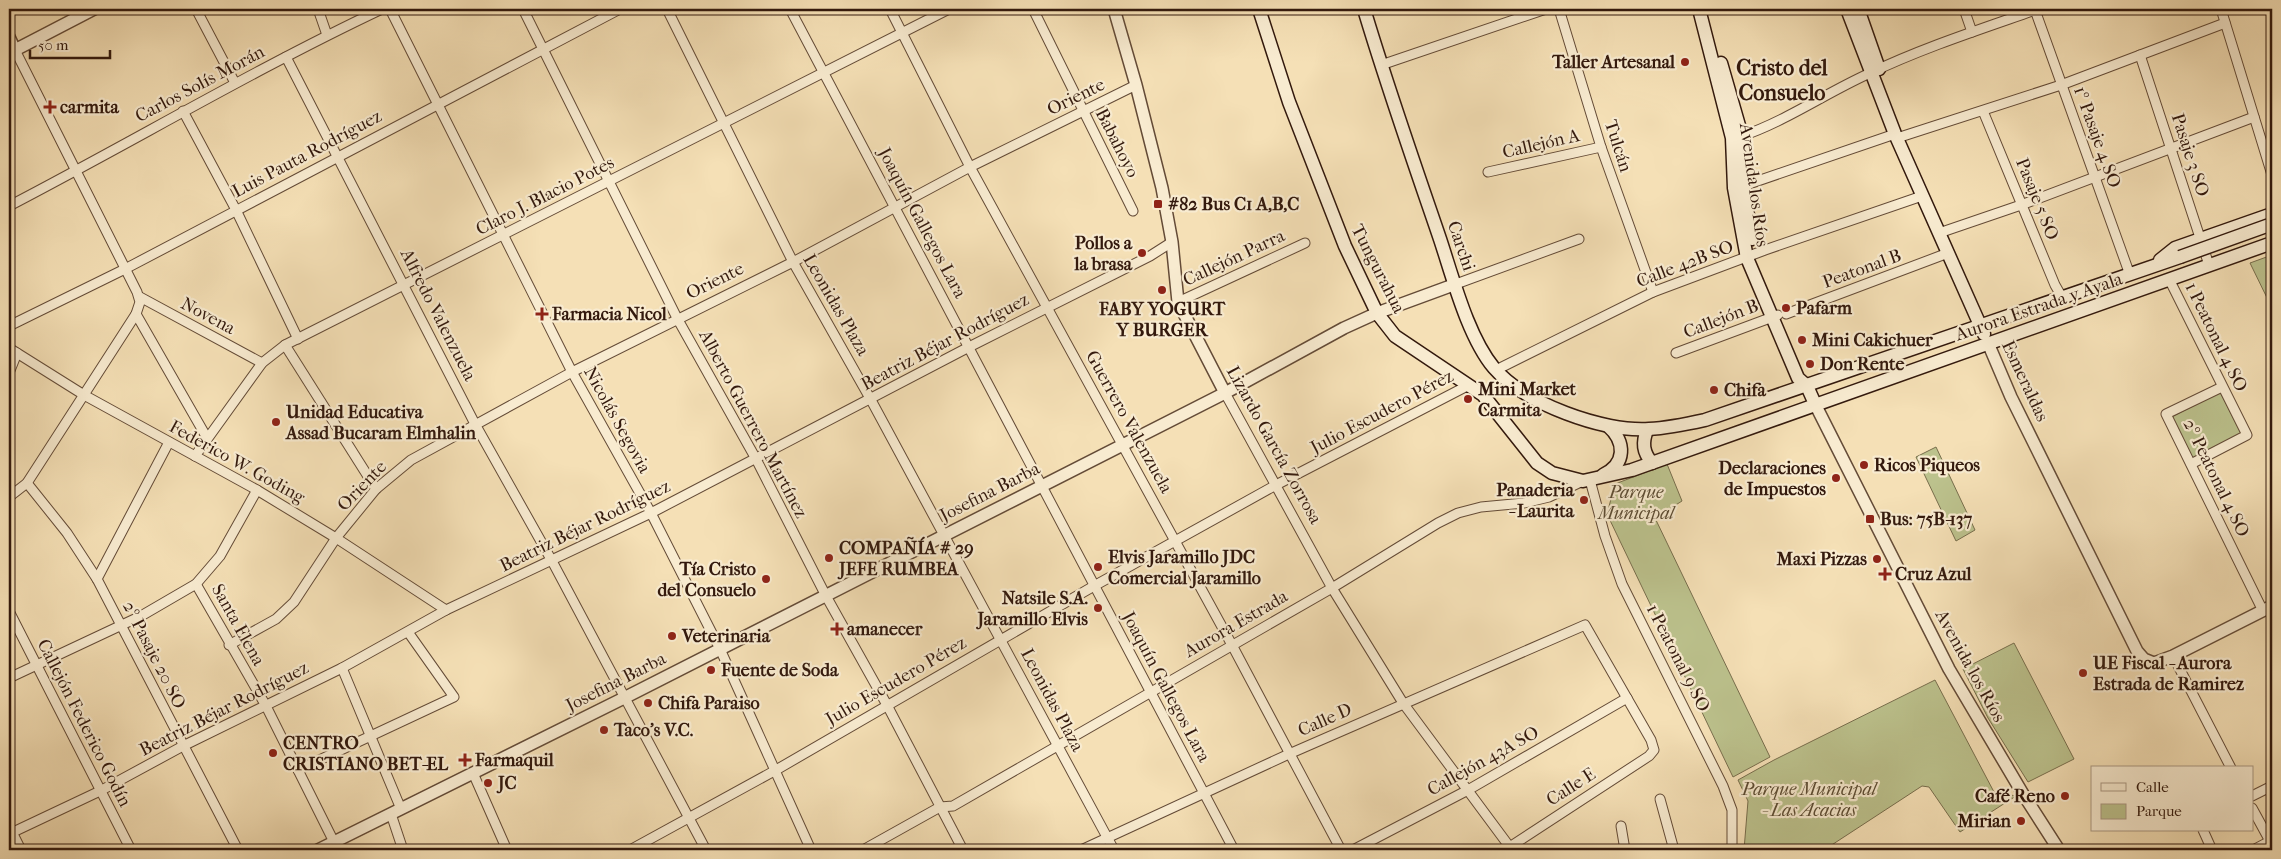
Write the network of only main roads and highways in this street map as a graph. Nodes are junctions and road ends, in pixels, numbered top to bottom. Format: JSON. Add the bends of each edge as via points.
{"nodes":[{"id":1,"x":1259,"y":9,"type":"edge"},
{"id":2,"x":1364,"y":9,"type":"edge"},
{"id":3,"x":1699,"y":9,"type":"edge"},
{"id":4,"x":1708,"y":9,"type":"edge"},
{"id":5,"x":1847,"y":9,"type":"edge"},
{"id":6,"x":1858,"y":9,"type":"edge"},
{"id":7,"x":1875,"y":71,"type":"junction"},
{"id":8,"x":2269,"y":218,"type":"edge"},
{"id":9,"x":2272,"y":243,"type":"edge"},
{"id":10,"x":1751,"y":256,"type":"junction"},
{"id":11,"x":2149,"y":268,"type":"junction"},
{"id":12,"x":1980,"y":327,"type":"junction"},
{"id":13,"x":1988,"y":344,"type":"junction"},
{"id":14,"x":1806,"y":386,"type":"junction"},
{"id":15,"x":1815,"y":404,"type":"junction"},
{"id":16,"x":1608,"y":426,"type":"junction"},
{"id":17,"x":1647,"y":430,"type":"junction"},
{"id":18,"x":1652,"y":464,"type":"junction"},
{"id":19,"x":1589,"y":480,"type":"junction"}],
"edges":[{"from":1,"to":19,"type":"main road","name":"Tungurahua","via":[[1289,102],[1334,219],[1377,313],[1395,336],[1487,400],[1537,463],[1552,473]]},
{"from":2,"to":16,"type":"main road","name":"Carchi","via":[[1456,284],[1481,348],[1496,370],[1547,406]]},
{"from":3,"to":10,"type":"main road","name":"Avenida los Ríos","via":[[1732,138],[1734,188]]},
{"from":4,"to":10,"type":"main road","name":"Avenida los Ríos","via":[[1742,136],[1743,186]]},
{"from":5,"to":7,"type":"main road","name":"Esmeraldas"},
{"from":6,"to":7,"type":"main road","name":"Esmeraldas"},
{"from":7,"to":12,"type":"main road","name":"Esmeraldas","via":[[1896,136]]},
{"from":8,"to":11,"type":"main road","name":"Aurora Estrada y Ayala","bridge":true},
{"from":8,"to":11,"type":"main road","via":[[2175,248]]},
{"from":9,"to":13,"type":"main road","name":"Aurora Estrada y Ayala"},
{"from":10,"to":14,"type":"main road","name":"Avenida los Ríos","via":[[1806,375]]},
{"from":11,"to":12,"type":"main road","name":"Aurora Estrada y Ayala"},
{"from":12,"to":13,"type":"main road","name":"Esmeraldas"},
{"from":12,"to":14,"type":"main road","name":"Aurora Estrada y Ayala"},
{"from":13,"to":15,"type":"main road","name":"Aurora Estrada y Ayala"},
{"from":14,"to":15,"type":"main road","name":"Avenida los Ríos"},
{"from":14,"to":17,"type":"main road","name":"Aurora Estrada y Ayala","via":[[1705,420]]},
{"from":15,"to":18,"type":"main road","name":"Aurora Estrada y Ayala"},
{"from":16,"to":17,"type":"main road","name":"Aurora Estrada y Ayala"},
{"from":16,"to":19,"type":"main road","via":[[1621,444],[1620,456],[1616,466]]},
{"from":17,"to":18,"type":"main road","via":[[1644,447]]},
{"from":18,"to":19,"type":"main road","name":"Aurora Estrada y Ayala"}]}
